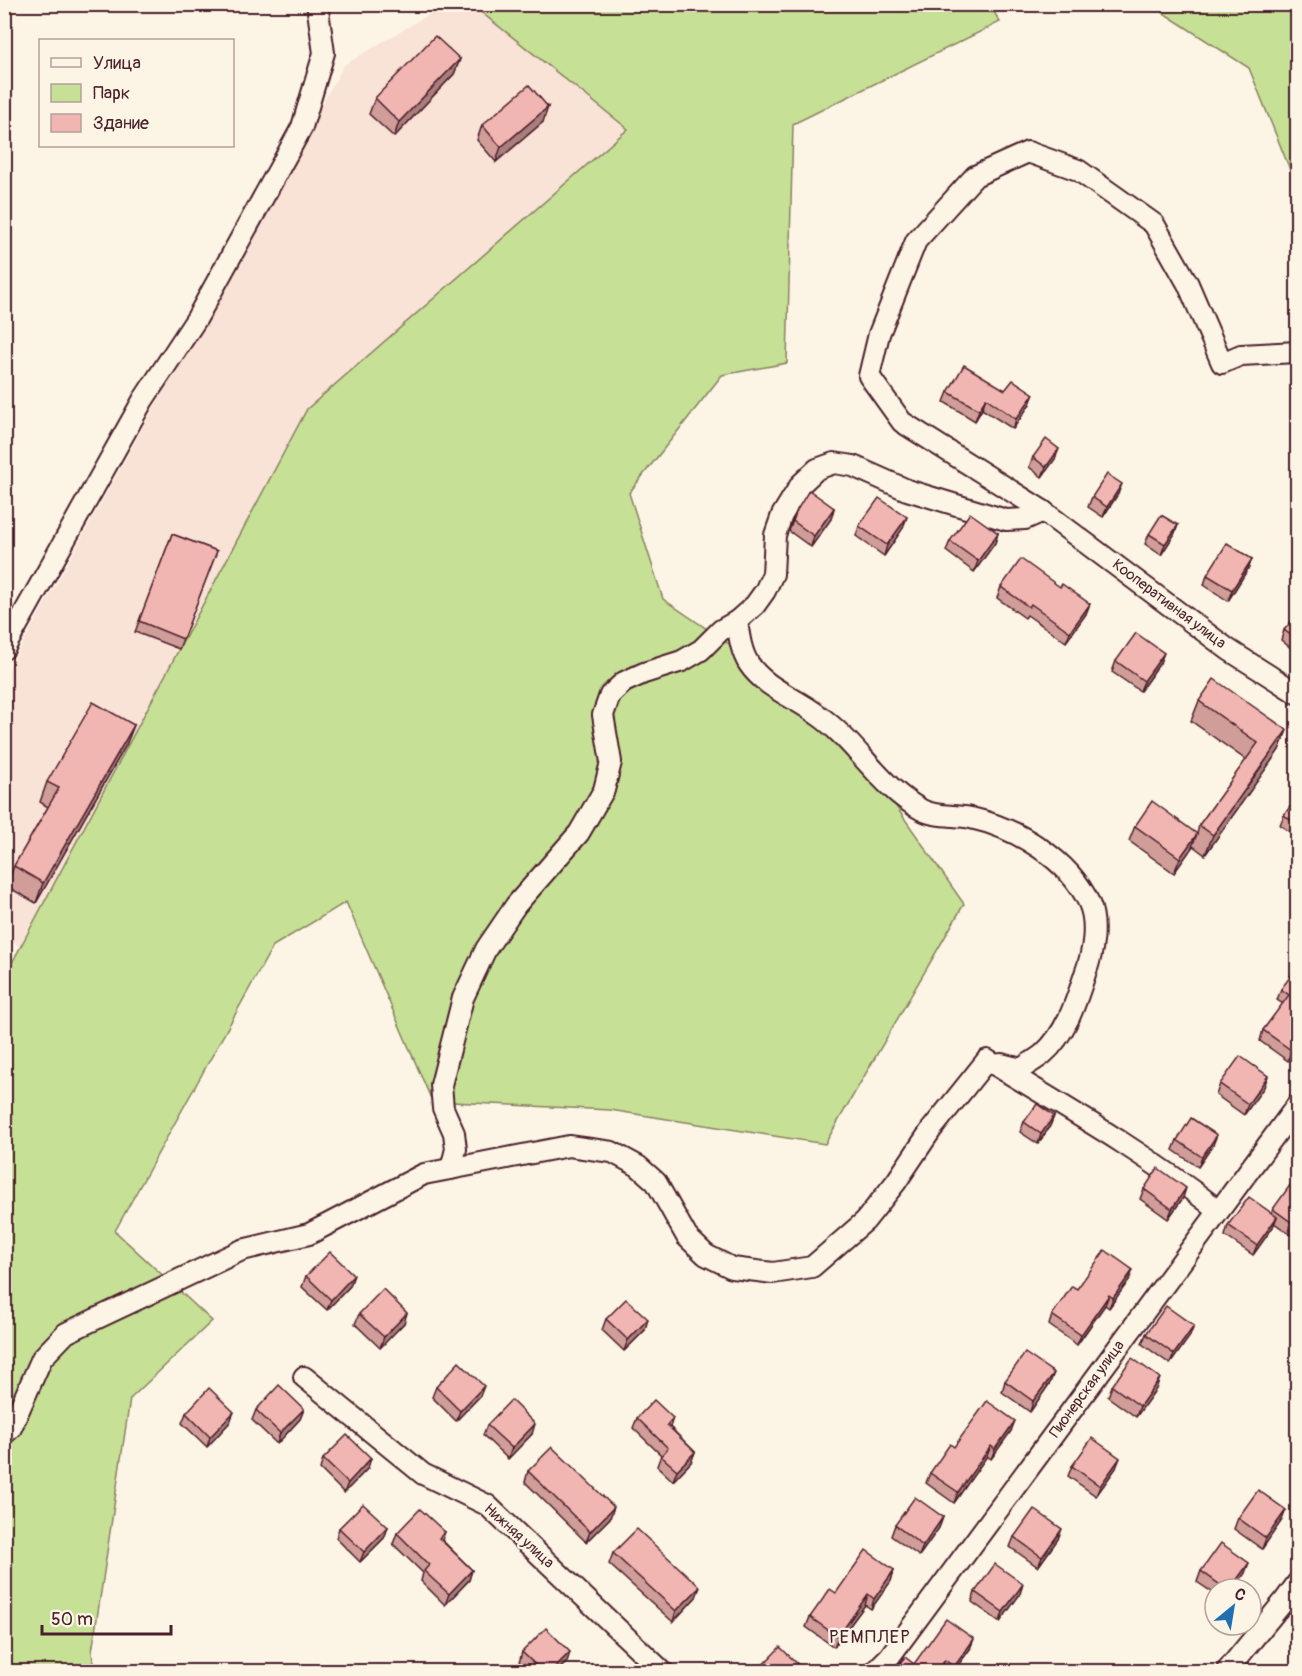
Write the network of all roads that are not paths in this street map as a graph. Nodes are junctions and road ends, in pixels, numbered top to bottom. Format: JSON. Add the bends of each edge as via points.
{"nodes":[{"id":1,"x":317,"y":4,"type":"edge"},
{"id":2,"x":1298,"y":352,"type":"edge"},
{"id":3,"x":1043,"y":511,"type":"junction"},
{"id":4,"x":737,"y":621,"type":"junction"},
{"id":5,"x":4,"y":649,"type":"edge"},
{"id":6,"x":1298,"y":694,"type":"edge"},
{"id":7,"x":987,"y":1060,"type":"junction"},
{"id":8,"x":1298,"y":1104,"type":"edge"},
{"id":9,"x":451,"y":1169,"type":"junction"},
{"id":10,"x":1218,"y":1210,"type":"junction"},
{"id":11,"x":304,"y":1377,"type":"dead end"},
{"id":12,"x":4,"y":1434,"type":"edge"},
{"id":13,"x":1298,"y":1582,"type":"edge"},
{"id":14,"x":1237,"y":1667,"type":"edge"},
{"id":15,"x":663,"y":1671,"type":"edge"},
{"id":16,"x":874,"y":1671,"type":"edge"}],
"edges":[{"from":1,"to":5,"type":"street","via":[[324,53],[302,127],[197,318],[143,400]]},
{"from":2,"to":3,"type":"street","name":"Кооперативная улица","via":[[1241,355],[1222,363],[1188,284],[1154,224],[1078,170],[1028,152],[975,176],[916,241],[879,334],[869,376],[902,422]]},
{"from":3,"to":4,"type":"street","via":[[1026,519],[1006,520],[907,490],[853,466],[834,463],[818,469],[801,484],[775,535],[773,574],[755,605]]},
{"from":3,"to":6,"type":"street","name":"Кооперативная улица","via":[[1229,650]]},
{"from":4,"to":7,"type":"street","via":[[748,663],[760,676],[835,728],[904,799],[924,811],[971,818],[1027,841],[1056,860],[1080,887],[1090,905],[1094,936],[1088,968],[1061,1032],[1044,1053],[1021,1069]]},
{"from":4,"to":9,"type":"street","via":[[721,630],[701,650],[624,682],[610,695],[603,715],[611,762],[604,790],[579,833],[516,905],[492,940],[463,998],[441,1085],[456,1149]]},
{"from":7,"to":9,"type":"street","via":[[865,1221],[812,1267],[773,1274],[732,1268],[706,1255],[687,1237],[656,1182],[638,1166],[612,1152],[569,1146]]},
{"from":7,"to":10,"type":"street","via":[[1176,1177]]},
{"from":8,"to":10,"type":"street","name":"Пионерская улица"},
{"from":9,"to":12,"type":"street","via":[[424,1174],[309,1234],[242,1250],[66,1333],[42,1358],[11,1428]]},
{"from":10,"to":16,"type":"street","name":"Пионерская улица","via":[[890,1656]]},
{"from":11,"to":15,"type":"street","name":"Нижняя улица","via":[[423,1474],[487,1505]]},
{"from":13,"to":14,"type":"street"}]}
